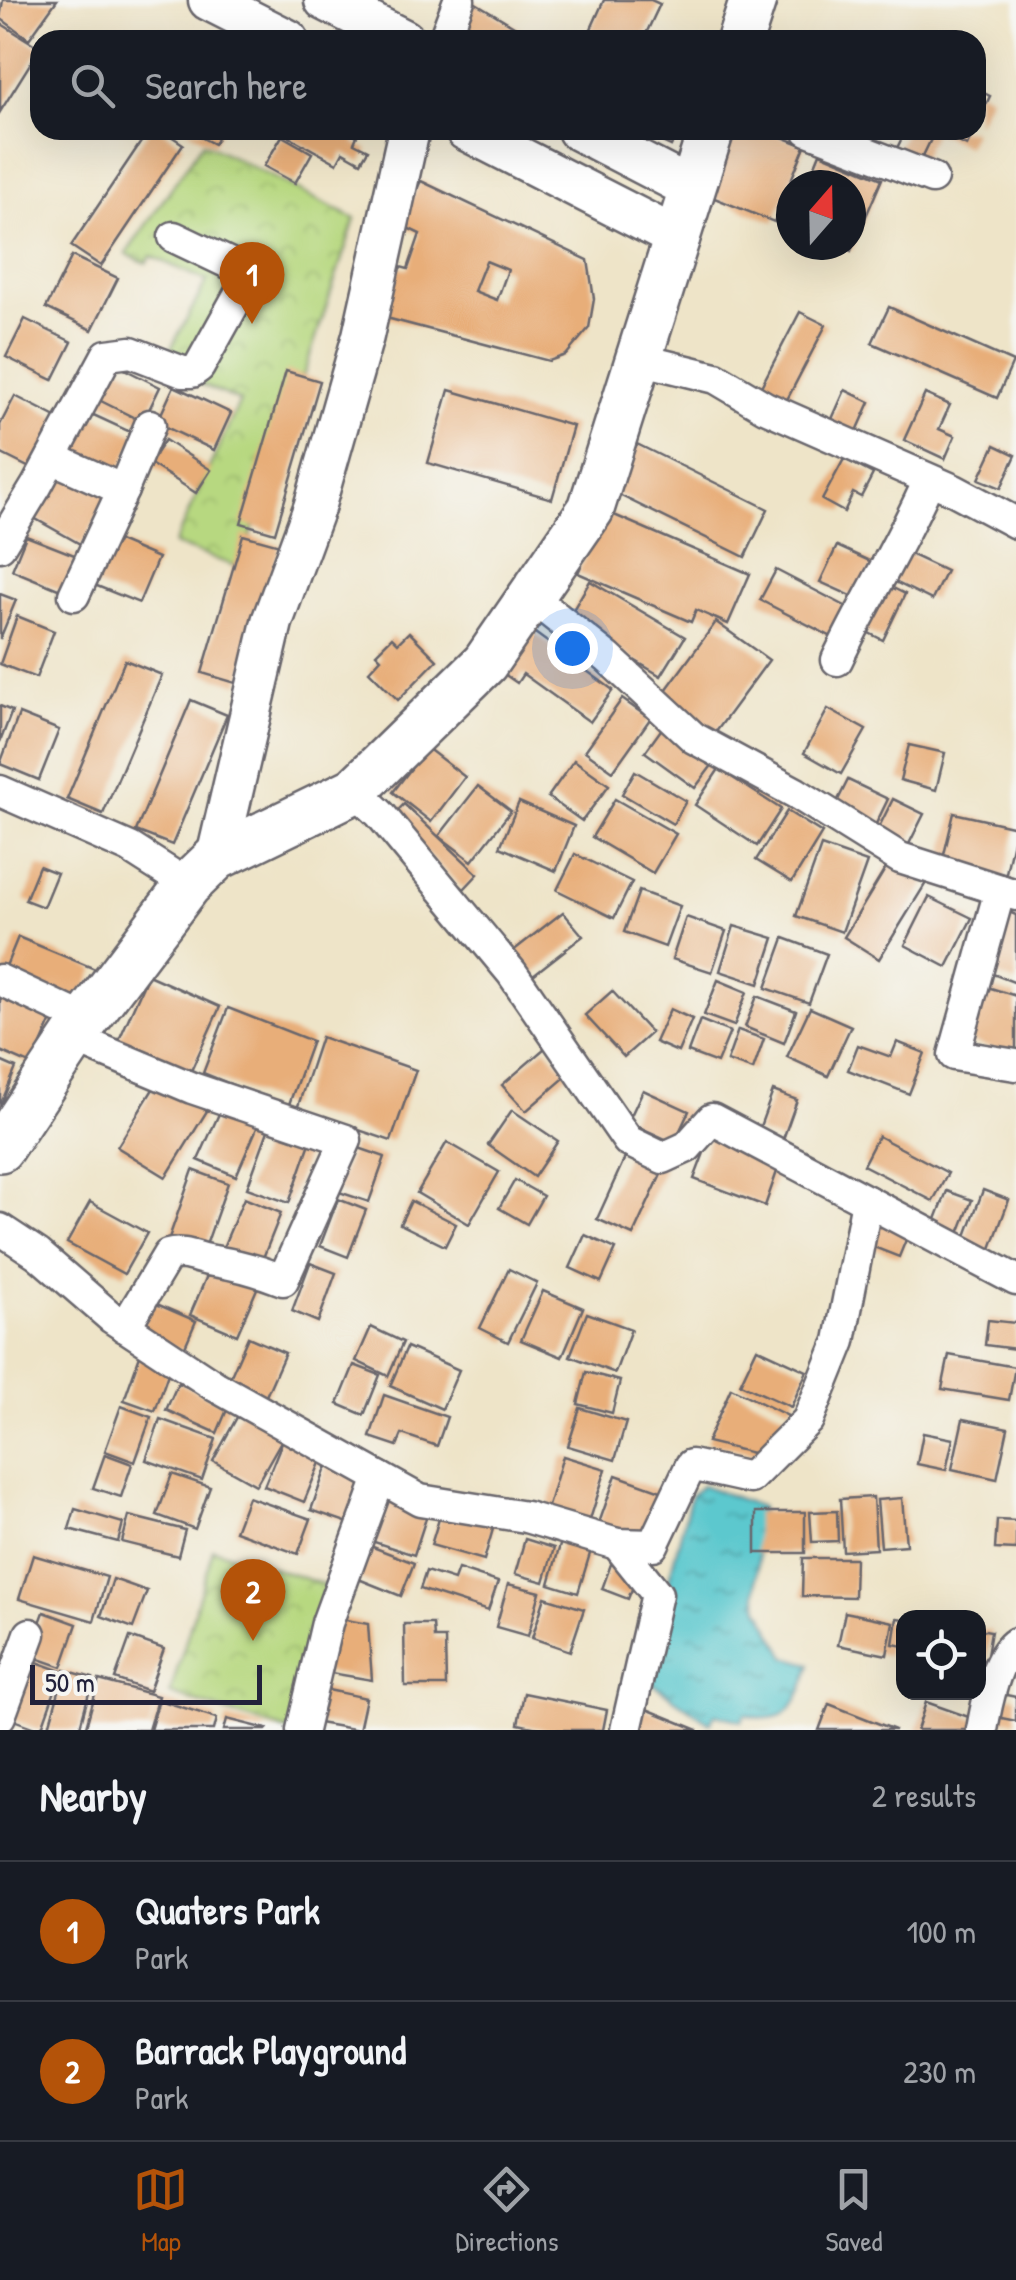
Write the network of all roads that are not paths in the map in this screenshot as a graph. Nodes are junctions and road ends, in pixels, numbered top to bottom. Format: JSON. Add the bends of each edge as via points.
{"nodes":[{"id":1,"x":209,"y":0,"type":"edge"},
{"id":2,"x":325,"y":0,"type":"edge"},
{"id":3,"x":459,"y":0,"type":"edge"},
{"id":4,"x":754,"y":0,"type":"edge"},
{"id":5,"x":268,"y":30,"type":"edge"},
{"id":6,"x":384,"y":30,"type":"edge"},
{"id":7,"x":448,"y":30,"type":"edge"},
{"id":8,"x":744,"y":30,"type":"edge"},
{"id":9,"x":407,"y":140,"type":"edge"},
{"id":10,"x":486,"y":140,"type":"edge"},
{"id":11,"x":597,"y":140,"type":"edge"},
{"id":12,"x":709,"y":140,"type":"edge"},
{"id":13,"x":834,"y":140,"type":"edge"},
{"id":14,"x":932,"y":178,"type":"dead end"},
{"id":15,"x":692,"y":190,"type":"junction"},
{"id":16,"x":174,"y":237,"type":"dead end"},
{"id":17,"x":678,"y":238,"type":"junction"},
{"id":18,"x":639,"y":359,"type":"junction"},
{"id":19,"x":150,"y":426,"type":"dead end"},
{"id":20,"x":52,"y":458,"type":"junction"},
{"id":21,"x":929,"y":480,"type":"junction"},
{"id":22,"x":123,"y":490,"type":"junction"},
{"id":23,"x":1016,"y":523,"type":"edge"},
{"id":24,"x":0,"y":546,"type":"edge"},
{"id":25,"x":74,"y":596,"type":"dead end"},
{"id":26,"x":531,"y":597,"type":"junction"},
{"id":27,"x":837,"y":660,"type":"dead end"},
{"id":28,"x":355,"y":790,"type":"junction"},
{"id":29,"x":0,"y":791,"type":"edge"},
{"id":30,"x":203,"y":871,"type":"junction"},
{"id":31,"x":1008,"y":892,"type":"edge"},
{"id":32,"x":0,"y":980,"type":"edge"},
{"id":33,"x":80,"y":1029,"type":"junction"},
{"id":34,"x":1016,"y":1065,"type":"edge"},
{"id":35,"x":0,"y":1149,"type":"edge"},
{"id":36,"x":867,"y":1201,"type":"junction"},
{"id":37,"x":0,"y":1229,"type":"edge"},
{"id":38,"x":1016,"y":1280,"type":"edge"},
{"id":39,"x":125,"y":1327,"type":"junction"},
{"id":40,"x":380,"y":1478,"type":"junction"},
{"id":41,"x":617,"y":1544,"type":"junction"},
{"id":42,"x":30,"y":1634,"type":"dead end"},
{"id":43,"x":1016,"y":1643,"type":"edge"},
{"id":44,"x":0,"y":1716,"type":"edge"},
{"id":45,"x":302,"y":1730,"type":"edge"},
{"id":46,"x":626,"y":1730,"type":"edge"},
{"id":47,"x":982,"y":1730,"type":"edge"}],
"edges":[{"from":1,"to":5,"type":"street"},
{"from":2,"to":6,"type":"street"},
{"from":3,"to":7,"type":"street"},
{"from":4,"to":8,"type":"main road"},
{"from":9,"to":30,"type":"street","via":[[363,336],[314,508],[272,622]]},
{"from":10,"to":17,"type":"street"},
{"from":11,"to":15,"type":"street"},
{"from":12,"to":15,"type":"main road"},
{"from":13,"to":14,"type":"street"},
{"from":15,"to":17,"type":"main road"},
{"from":16,"to":20,"type":"street","via":[[238,268],[244,286],[192,372],[131,352],[107,354]]},
{"from":17,"to":18,"type":"main road"},
{"from":18,"to":21,"type":"street","via":[[716,378]]},
{"from":18,"to":26,"type":"main road","via":[[591,509]]},
{"from":19,"to":22,"type":"street"},
{"from":20,"to":22,"type":"street"},
{"from":20,"to":24,"type":"street"},
{"from":21,"to":23,"type":"street"},
{"from":21,"to":27,"type":"street"},
{"from":22,"to":25,"type":"street"},
{"from":26,"to":28,"type":"main road","via":[[486,663]]},
{"from":26,"to":31,"type":"street","via":[[694,738],[900,858]]},
{"from":28,"to":30,"type":"main road"},
{"from":28,"to":36,"type":"street","via":[[512,972],[628,1141],[663,1158],[687,1147],[712,1118]]},
{"from":29,"to":30,"type":"street","via":[[130,848]]},
{"from":30,"to":33,"type":"main road"},
{"from":31,"to":34,"type":"street","via":[[954,1055]]},
{"from":32,"to":33,"type":"street"},
{"from":33,"to":35,"type":"main road"},
{"from":33,"to":39,"type":"street","via":[[192,1088],[346,1140],[283,1280],[176,1252]]},
{"from":36,"to":38,"type":"street"},
{"from":36,"to":41,"type":"street","via":[[840,1341],[808,1420],[750,1478],[691,1465],[653,1545]]},
{"from":37,"to":39,"type":"street"},
{"from":39,"to":40,"type":"street"},
{"from":40,"to":41,"type":"street","via":[[420,1500],[526,1517]]},
{"from":40,"to":45,"type":"street","via":[[328,1623]]},
{"from":41,"to":46,"type":"street","via":[[657,1594]]},
{"from":42,"to":44,"type":"street"},
{"from":43,"to":47,"type":"street","via":[[1006,1649]]}]}
